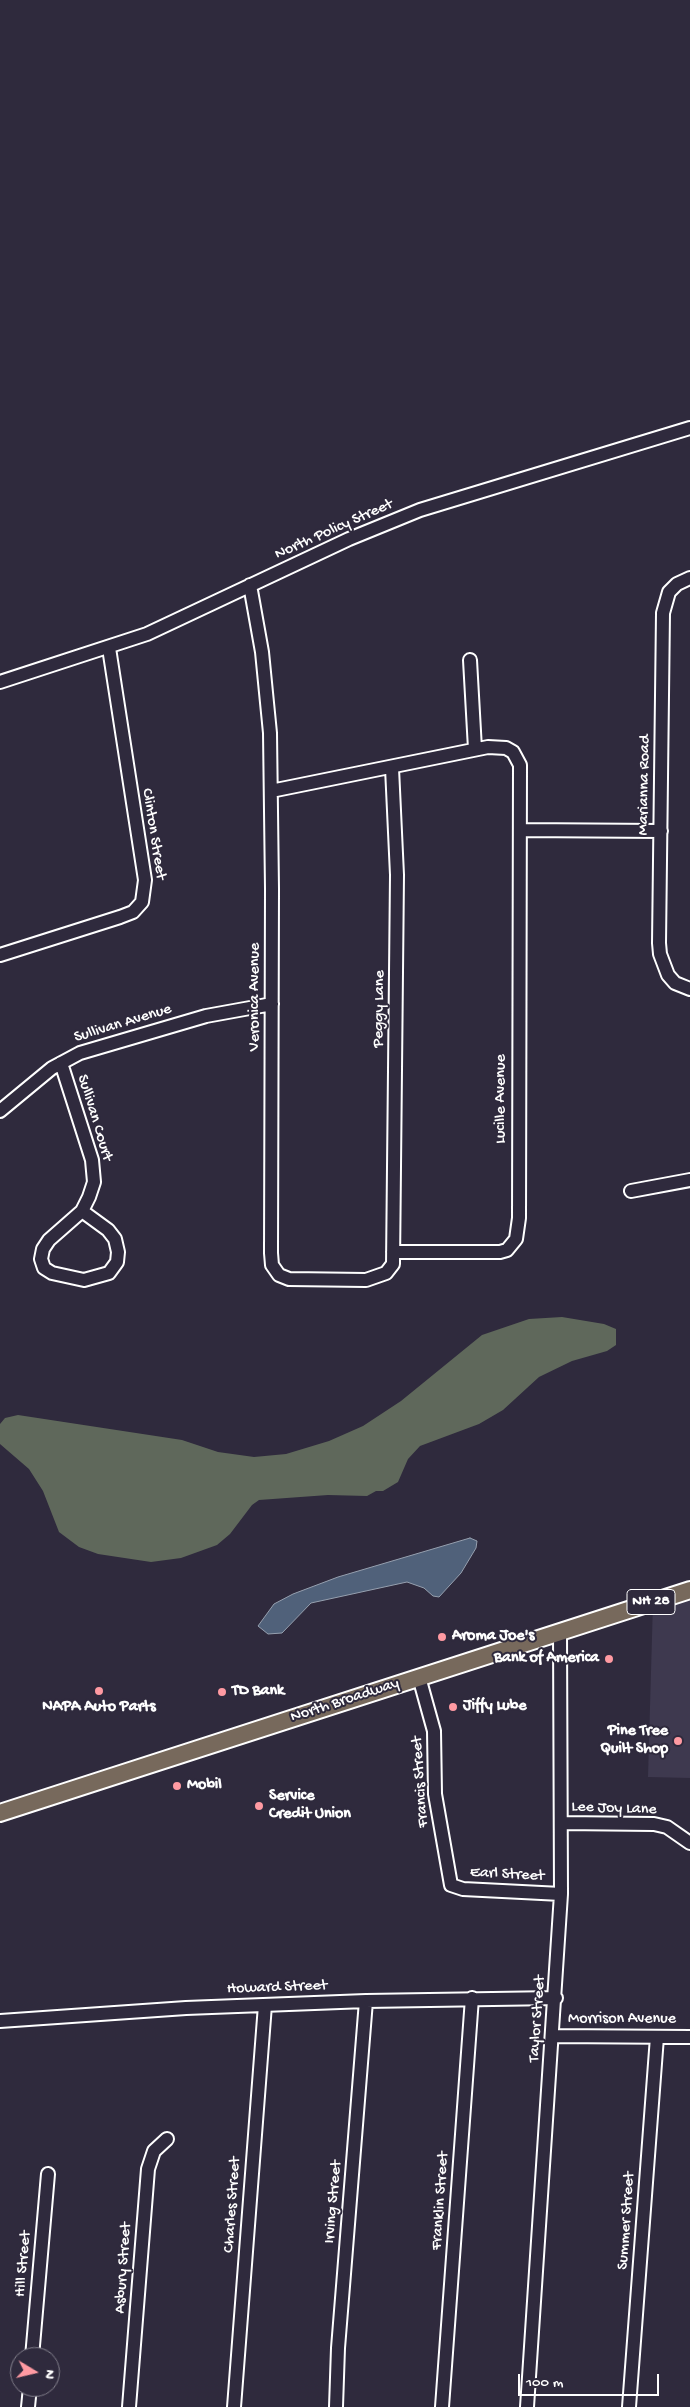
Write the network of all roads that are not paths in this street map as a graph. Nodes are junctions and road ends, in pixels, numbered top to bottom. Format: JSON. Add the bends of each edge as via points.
{"nodes":[{"id":1,"x":690,"y":428,"type":"edge"},
{"id":2,"x":690,"y":578,"type":"edge"},
{"id":3,"x":250,"y":585,"type":"junction"},
{"id":4,"x":109,"y":648,"type":"junction"},
{"id":5,"x":470,"y":660,"type":"dead end"},
{"id":6,"x":0,"y":682,"type":"edge"},
{"id":7,"x":475,"y":749,"type":"junction"},
{"id":8,"x":392,"y":768,"type":"junction"},
{"id":9,"x":271,"y":791,"type":"junction"},
{"id":10,"x":521,"y":830,"type":"junction"},
{"id":11,"x":661,"y":831,"type":"junction"},
{"id":12,"x":0,"y":955,"type":"edge"},
{"id":13,"x":690,"y":989,"type":"edge"},
{"id":14,"x":272,"y":1004,"type":"junction"},
{"id":15,"x":61,"y":1063,"type":"junction"},
{"id":16,"x":0,"y":1111,"type":"edge"},
{"id":17,"x":690,"y":1180,"type":"edge"},
{"id":18,"x":631,"y":1191,"type":"dead end"},
{"id":19,"x":82,"y":1211,"type":"junction"},
{"id":20,"x":393,"y":1252,"type":"junction"},
{"id":21,"x":690,"y":1590,"type":"edge"},
{"id":22,"x":560,"y":1632,"type":"junction"},
{"id":23,"x":419,"y":1677,"type":"junction"},
{"id":24,"x":0,"y":1813,"type":"edge"},
{"id":25,"x":562,"y":1823,"type":"junction"},
{"id":26,"x":690,"y":1843,"type":"edge"},
{"id":27,"x":451,"y":1886,"type":"joint"},
{"id":28,"x":561,"y":1894,"type":"junction"},
{"id":29,"x":472,"y":1998,"type":"junction"},
{"id":30,"x":556,"y":1998,"type":"junction"},
{"id":31,"x":366,"y":2001,"type":"junction"},
{"id":32,"x":265,"y":2005,"type":"junction"},
{"id":33,"x":0,"y":2021,"type":"edge"},
{"id":34,"x":553,"y":2036,"type":"junction"},
{"id":35,"x":657,"y":2036,"type":"junction"},
{"id":36,"x":690,"y":2037,"type":"edge"},
{"id":37,"x":167,"y":2139,"type":"dead end"},
{"id":38,"x":48,"y":2174,"type":"dead end"},
{"id":39,"x":33,"y":2347,"type":"edge"},
{"id":40,"x":129,"y":2407,"type":"edge"},
{"id":41,"x":234,"y":2407,"type":"edge"},
{"id":42,"x":336,"y":2407,"type":"edge"},
{"id":43,"x":442,"y":2407,"type":"edge"},
{"id":44,"x":527,"y":2407,"type":"edge"},
{"id":45,"x":629,"y":2407,"type":"edge"}],
"edges":[{"from":1,"to":3,"type":"street","name":"North Policy Street","via":[[425,508]]},
{"from":2,"to":11,"type":"street","name":"Marianna Road","via":[[669,592],[663,613]]},
{"from":3,"to":4,"type":"street","name":"North Policy Street","via":[[162,628]]},
{"from":3,"to":9,"type":"street","name":"Veronica Avenue","via":[[268,708]]},
{"from":4,"to":6,"type":"street","name":"North Policy Street"},
{"from":4,"to":12,"type":"street","name":"Clinton Street","via":[[145,880],[142,902],[133,912],[120,917]]},
{"from":5,"to":7,"type":"street"},
{"from":7,"to":8,"type":"street","name":"Lucille Avenue"},
{"from":7,"to":10,"type":"street","name":"Lucille Avenue","via":[[506,748],[517,758],[521,775]]},
{"from":8,"to":9,"type":"street","name":"Lucille Avenue"},
{"from":8,"to":20,"type":"street","name":"Peggy Lane","via":[[397,875]]},
{"from":9,"to":14,"type":"street","name":"Veronica Avenue"},
{"from":10,"to":11,"type":"street"},
{"from":10,"to":20,"type":"street","name":"Lucille Avenue","via":[[519,1208],[516,1239],[507,1250],[500,1252]]},
{"from":11,"to":13,"type":"street","name":"Marianna Road","via":[[660,954],[668,975],[675,983]]},
{"from":14,"to":15,"type":"street","name":"Sullivan Avenue","via":[[206,1016],[80,1053]]},
{"from":14,"to":20,"type":"street","name":"Veronica Avenue","via":[[272,1265],[279,1275],[289,1279],[366,1280],[386,1274],[393,1264]]},
{"from":15,"to":16,"type":"street","name":"Sullivan Avenue"},
{"from":15,"to":19,"type":"street","name":"Sullivan Court","via":[[94,1168],[92,1190]]},
{"from":17,"to":18,"type":"street"},
{"from":19,"to":19,"type":"street","name":"Sullivan Court","via":[[49,1240],[41,1259],[44,1268],[52,1273],[84,1280],[109,1273],[117,1262],[118,1252],[115,1239],[108,1230]]},
{"from":21,"to":22,"type":"main road","name":"North Broadway","number":"NH 28"},
{"from":22,"to":23,"type":"main road","name":"North Broadway","number":"NH 28"},
{"from":22,"to":25,"type":"street","name":"Taylor Street"},
{"from":23,"to":24,"type":"main road","name":"North Broadway","number":"NH 28"},
{"from":23,"to":27,"type":"street","name":"Francis Street","via":[[434,1731],[435,1794]]},
{"from":25,"to":26,"type":"street","name":"Lee Joy Lane","via":[[654,1824],[667,1827]]},
{"from":25,"to":28,"type":"street","name":"Taylor Street"},
{"from":27,"to":28,"type":"street","name":"Earl Street"},
{"from":28,"to":30,"type":"street","name":"Taylor Street"},
{"from":29,"to":30,"type":"street","name":"Howard Street"},
{"from":29,"to":31,"type":"street","name":"Howard Street"},
{"from":29,"to":43,"type":"street","name":"Franklin Street"},
{"from":30,"to":34,"type":"street","name":"Taylor Street"},
{"from":31,"to":32,"type":"street","name":"Howard Street"},
{"from":31,"to":42,"type":"street","name":"Irving Street"},
{"from":32,"to":33,"type":"street","name":"Howard Street"},
{"from":32,"to":41,"type":"street","name":"Charles Street"},
{"from":34,"to":35,"type":"street","name":"Morrison Avenue"},
{"from":34,"to":44,"type":"street","name":"Taylor Street"},
{"from":35,"to":36,"type":"street","name":"Morrison Avenue"},
{"from":35,"to":45,"type":"street","name":"Summer Street"},
{"from":37,"to":40,"type":"street","name":"Asbury Street","via":[[154,2151],[148,2169]]},
{"from":38,"to":39,"type":"street","name":"Hill Street"}]}
